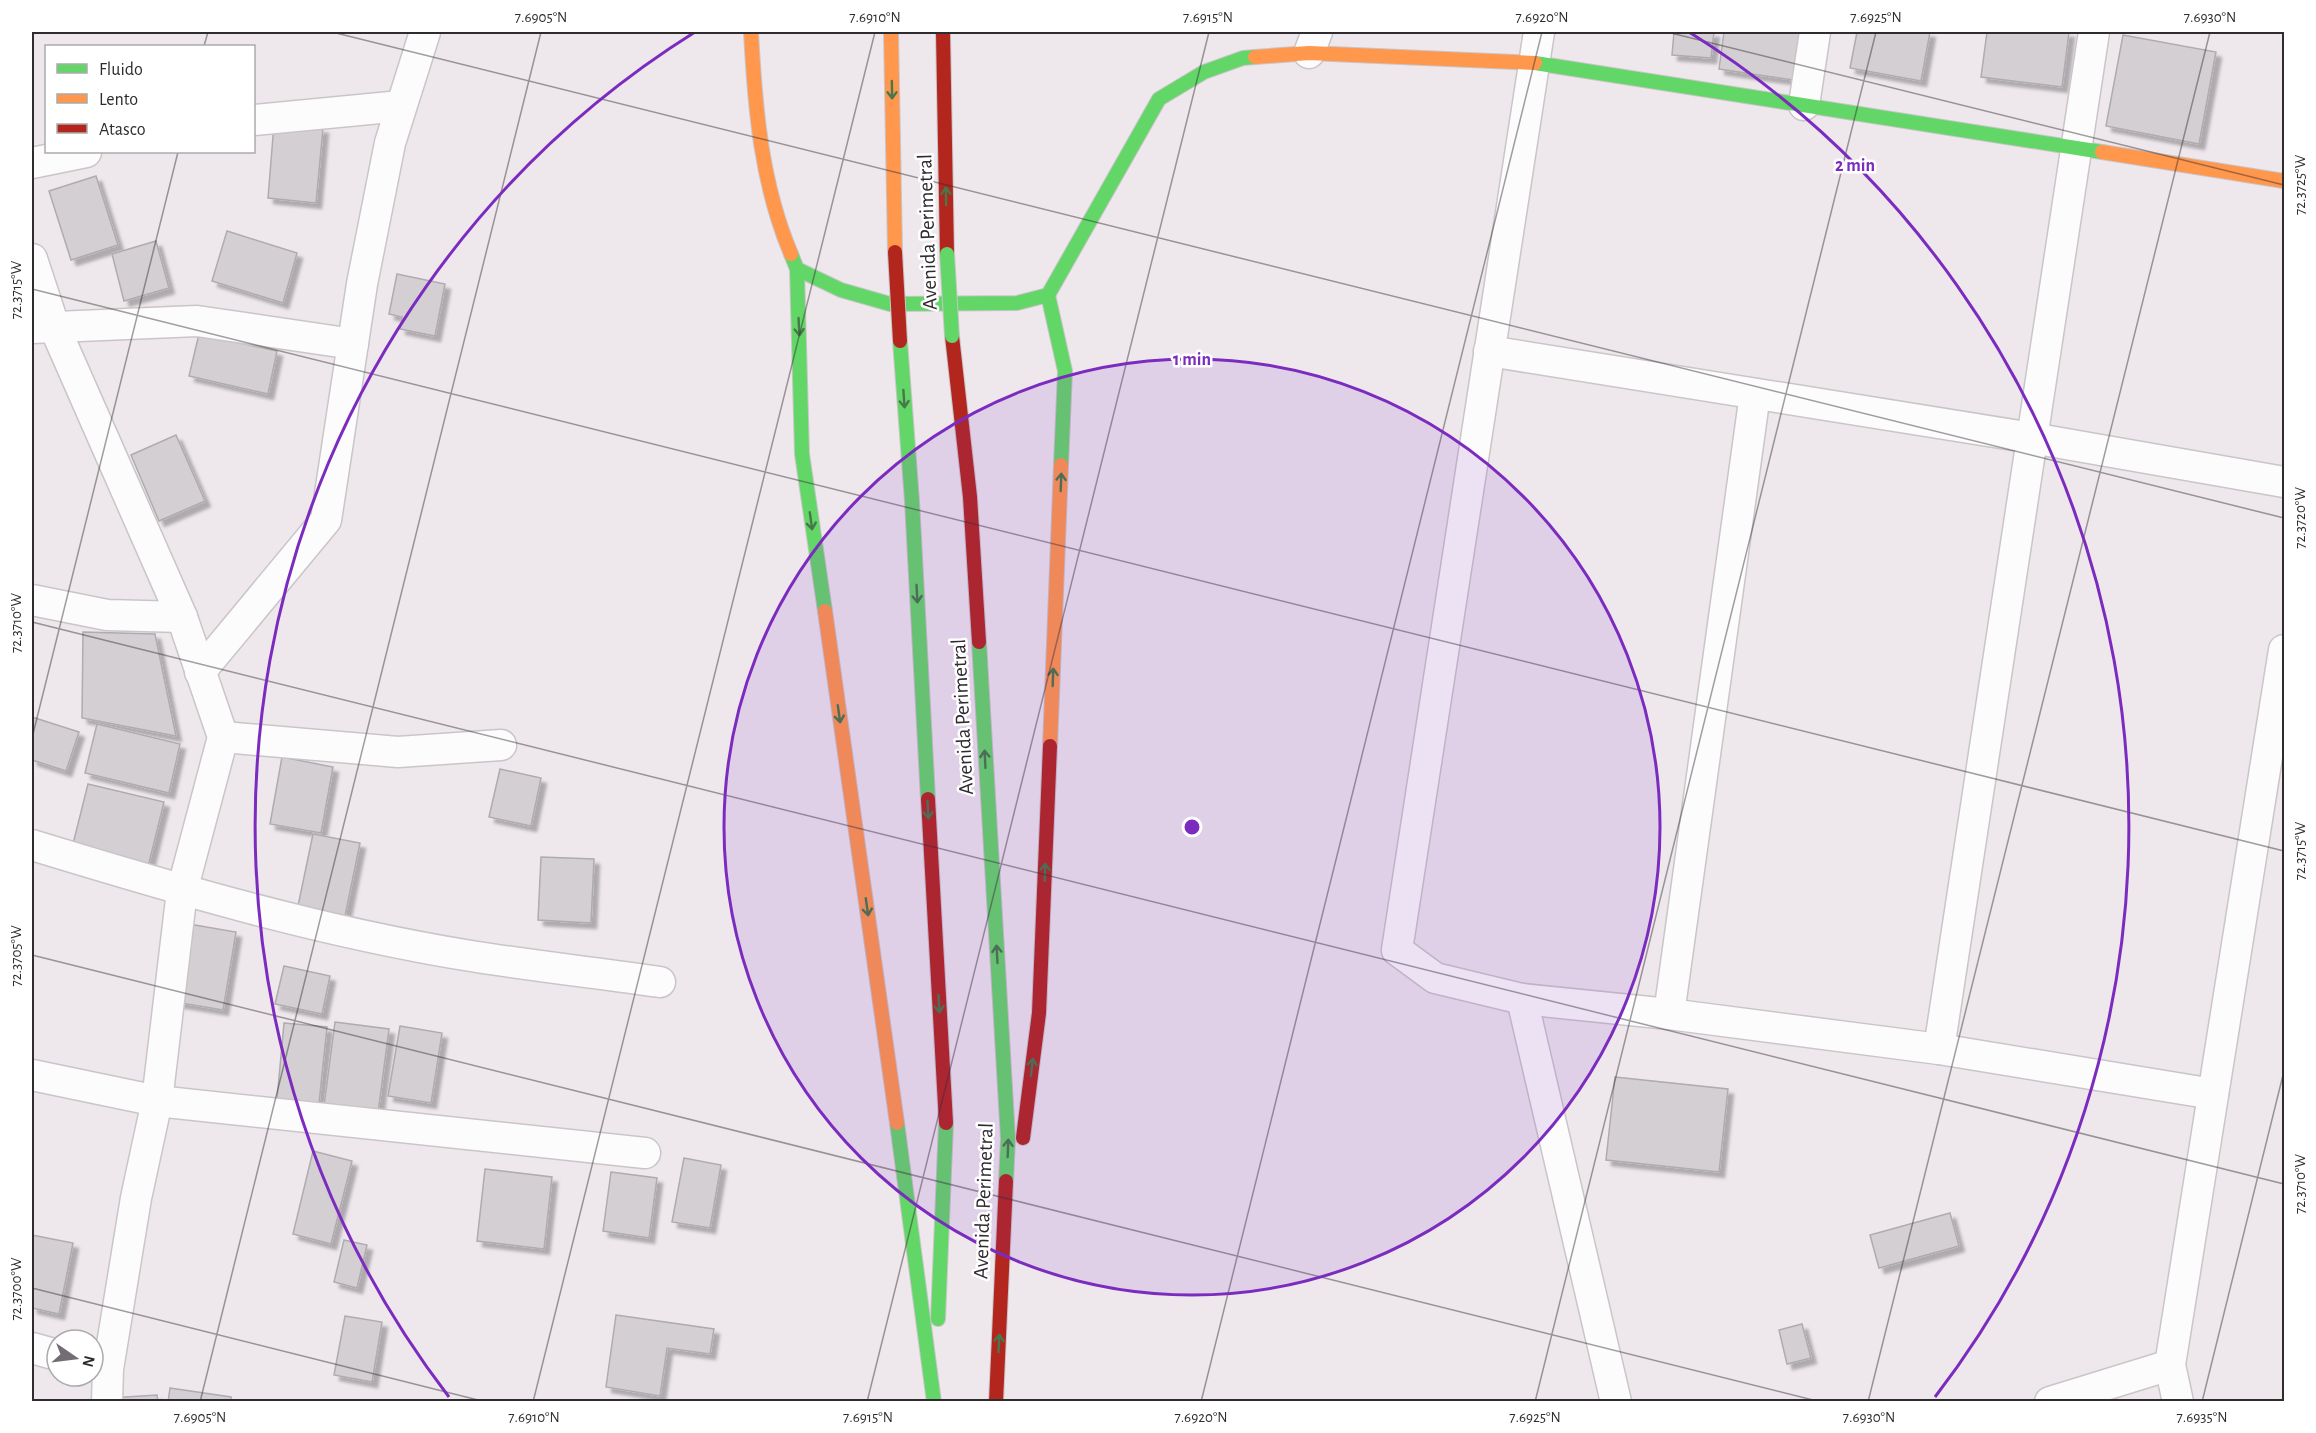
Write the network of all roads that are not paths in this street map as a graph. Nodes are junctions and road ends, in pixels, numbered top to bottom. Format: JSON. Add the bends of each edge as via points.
{"nodes":[{"id":1,"x":425,"y":32,"type":"edge"},
{"id":2,"x":751,"y":32,"type":"edge"},
{"id":3,"x":891,"y":32,"type":"edge"},
{"id":4,"x":943,"y":32,"type":"edge"},
{"id":5,"x":1539,"y":32,"type":"edge"},
{"id":6,"x":1815,"y":32,"type":"edge"},
{"id":7,"x":2094,"y":32,"type":"edge"},
{"id":8,"x":1313,"y":42,"type":"edge"},
{"id":9,"x":1534,"y":63,"type":"junction"},
{"id":10,"x":1804,"y":105,"type":"junction"},
{"id":11,"x":401,"y":106,"type":"junction"},
{"id":12,"x":255,"y":120,"type":"edge"},
{"id":13,"x":2078,"y":148,"type":"junction"},
{"id":14,"x":81,"y":153,"type":"edge"},
{"id":15,"x":32,"y":163,"type":"edge"},
{"id":16,"x":2284,"y":181,"type":"edge"},
{"id":17,"x":32,"y":259,"type":"edge"},
{"id":18,"x":797,"y":268,"type":"junction"},
{"id":19,"x":1048,"y":295,"type":"junction"},
{"id":20,"x":43,"y":327,"type":"edge"},
{"id":21,"x":352,"y":344,"type":"junction"},
{"id":22,"x":1490,"y":351,"type":"junction"},
{"id":23,"x":1755,"y":393,"type":"junction"},
{"id":24,"x":2032,"y":438,"type":"junction"},
{"id":25,"x":2284,"y":482,"type":"edge"},
{"id":26,"x":32,"y":600,"type":"edge"},
{"id":27,"x":182,"y":617,"type":"junction"},
{"id":28,"x":2284,"y":650,"type":"edge"},
{"id":29,"x":200,"y":672,"type":"junction"},
{"id":30,"x":223,"y":737,"type":"junction"},
{"id":31,"x":501,"y":745,"type":"dead end"},
{"id":32,"x":32,"y":845,"type":"edge"},
{"id":33,"x":182,"y":891,"type":"junction"},
{"id":34,"x":660,"y":982,"type":"dead end"},
{"id":35,"x":1522,"y":999,"type":"junction"},
{"id":36,"x":1669,"y":1014,"type":"junction"},
{"id":37,"x":1939,"y":1049,"type":"junction"},
{"id":38,"x":32,"y":1075,"type":"edge"},
{"id":39,"x":2213,"y":1094,"type":"junction"},
{"id":40,"x":157,"y":1101,"type":"junction"},
{"id":41,"x":645,"y":1154,"type":"dead end"},
{"id":42,"x":1000,"y":1312,"type":"junction"},
{"id":43,"x":105,"y":1348,"type":"edge"},
{"id":44,"x":2170,"y":1365,"type":"junction"},
{"id":45,"x":934,"y":1401,"type":"edge"},
{"id":46,"x":996,"y":1401,"type":"edge"},
{"id":47,"x":1616,"y":1401,"type":"edge"},
{"id":48,"x":2050,"y":1401,"type":"edge"},
{"id":49,"x":2178,"y":1401,"type":"edge"}],
"edges":[{"from":1,"to":11,"type":"street"},
{"from":2,"to":18,"type":"main road","via":[[755,114],[770,194],[775,217]]},
{"from":3,"to":45,"type":"main road","name":"Avenida Perimetral","one_way":true,"bridge":true,"via":[[895,252],[946,1140]]},
{"from":42,"to":4,"type":"main road","name":"Avenida Perimetral","one_way":true,"bridge":true,"via":[[1008,1139],[970,497],[947,254]]},
{"from":5,"to":9,"type":"street"},
{"from":6,"to":10,"type":"street"},
{"from":7,"to":13,"type":"street"},
{"from":8,"to":9,"type":"main road"},
{"from":8,"to":19,"type":"main road","via":[[1243,58],[1204,72],[1159,99]]},
{"from":9,"to":10,"type":"main road"},
{"from":9,"to":22,"type":"street"},
{"from":10,"to":13,"type":"main road"},
{"from":11,"to":12,"type":"street"},
{"from":11,"to":21,"type":"street","via":[[390,143]]},
{"from":13,"to":16,"type":"main road"},
{"from":13,"to":24,"type":"street"},
{"from":14,"to":15,"type":"street"},
{"from":17,"to":20,"type":"street"},
{"from":18,"to":19,"type":"main road","via":[[841,290],[890,304],[1017,303]]},
{"from":18,"to":45,"type":"main road","one_way":true,"via":[[802,454]]},
{"from":42,"to":19,"type":"main road","one_way":true,"via":[[1039,1013],[1065,371]]},
{"from":20,"to":21,"type":"street","via":[[197,321]]},
{"from":20,"to":27,"type":"street"},
{"from":21,"to":29,"type":"street","via":[[326,520]]},
{"from":22,"to":23,"type":"street"},
{"from":22,"to":35,"type":"street","via":[[1397,950],[1435,978]]},
{"from":23,"to":24,"type":"street"},
{"from":23,"to":36,"type":"street"},
{"from":24,"to":25,"type":"street"},
{"from":24,"to":37,"type":"street"},
{"from":26,"to":27,"type":"street","via":[[107,615]]},
{"from":27,"to":29,"type":"street"},
{"from":28,"to":39,"type":"street"},
{"from":29,"to":30,"type":"street"},
{"from":30,"to":31,"type":"street","via":[[398,752]]},
{"from":30,"to":33,"type":"street"},
{"from":32,"to":33,"type":"street"},
{"from":33,"to":34,"type":"street","via":[[470,955]]},
{"from":33,"to":40,"type":"street"},
{"from":35,"to":36,"type":"street"},
{"from":35,"to":47,"type":"street"},
{"from":36,"to":37,"type":"street"},
{"from":37,"to":39,"type":"street"},
{"from":38,"to":40,"type":"street"},
{"from":39,"to":44,"type":"street"},
{"from":40,"to":41,"type":"street"},
{"from":40,"to":43,"type":"street"},
{"from":46,"to":42,"type":"main road","name":"Avenida Perimetral","one_way":true},
{"from":44,"to":48,"type":"street"},
{"from":44,"to":49,"type":"street"}]}
